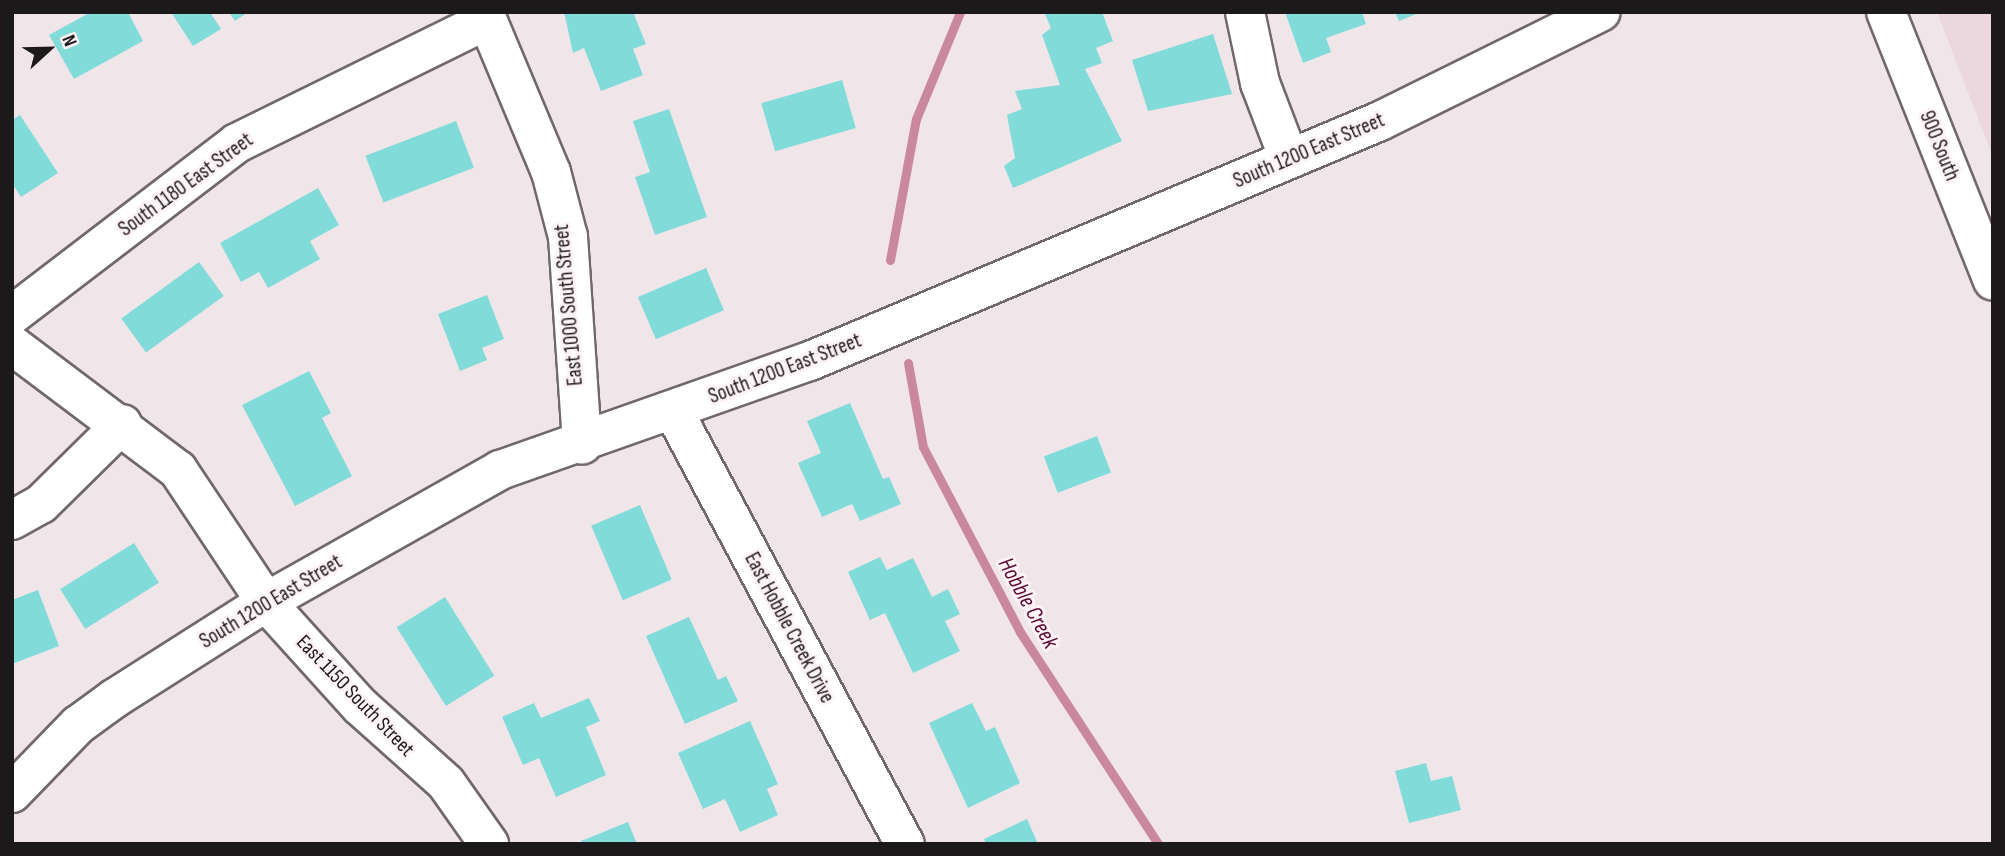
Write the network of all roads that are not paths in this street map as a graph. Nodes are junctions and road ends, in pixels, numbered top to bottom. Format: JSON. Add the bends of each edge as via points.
{"nodes":[{"id":1,"x":1245,"y":12,"type":"edge"},
{"id":2,"x":1601,"y":12,"type":"edge"},
{"id":3,"x":1886,"y":12,"type":"edge"},
{"id":4,"x":485,"y":16,"type":"edge"},
{"id":5,"x":1289,"y":159,"type":"junction"},
{"id":6,"x":1990,"y":266,"type":"edge"},
{"id":7,"x":12,"y":315,"type":"edge"},
{"id":8,"x":12,"y":345,"type":"edge"},
{"id":9,"x":674,"y":412,"type":"junction"},
{"id":10,"x":122,"y":424,"type":"junction"},
{"id":11,"x":582,"y":445,"type":"junction"},
{"id":12,"x":12,"y":520,"type":"edge"},
{"id":13,"x":266,"y":602,"type":"junction"},
{"id":14,"x":12,"y":793,"type":"edge"},
{"id":15,"x":489,"y":844,"type":"edge"},
{"id":16,"x":905,"y":844,"type":"edge"}],
"edges":[{"from":1,"to":5,"type":"street","via":[[1260,83]]},
{"from":2,"to":5,"type":"street","name":"South 1200 East Street"},
{"from":3,"to":6,"type":"street","name":"900 South"},
{"from":4,"to":7,"type":"street","name":"South 1180 East Street","via":[[237,144]]},
{"from":4,"to":11,"type":"street","name":"East 1000 South Street","via":[[551,172],[568,237]]},
{"from":5,"to":9,"type":"street","name":"South 1200 East Street","via":[[810,362]]},
{"from":8,"to":10,"type":"street","name":"East 1150 South Street"},
{"from":9,"to":11,"type":"street","name":"South 1200 East Street"},
{"from":9,"to":16,"type":"street","name":"East Hobble Creek Drive"},
{"from":10,"to":12,"type":"street","via":[[41,504]]},
{"from":10,"to":13,"type":"street","name":"East 1150 South Street","via":[[178,470]]},
{"from":11,"to":13,"type":"street","name":"South 1200 East Street","via":[[500,470]]},
{"from":13,"to":14,"type":"street","name":"South 1200 East Street","via":[[78,725]]},
{"from":13,"to":15,"type":"street","name":"East 1150 South Street","via":[[360,706],[446,783]]}]}
